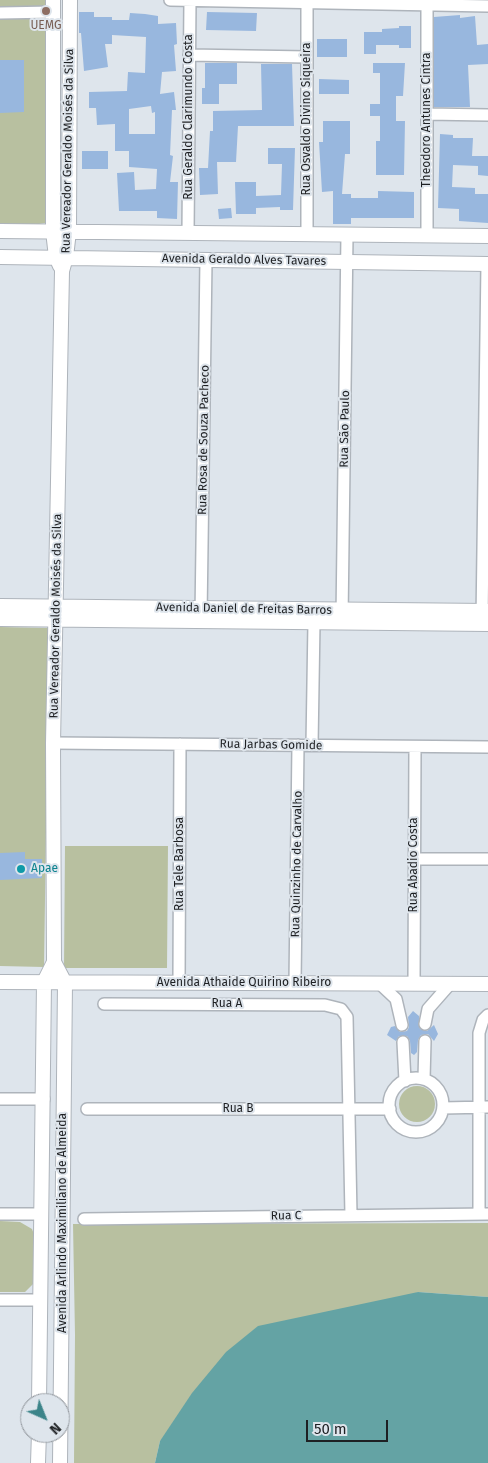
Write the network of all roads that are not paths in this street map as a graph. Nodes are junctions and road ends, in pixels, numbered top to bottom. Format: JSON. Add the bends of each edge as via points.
{"nodes":[{"id":1,"x":70,"y":0,"type":"edge"},
{"id":2,"x":170,"y":0,"type":"edge"},
{"id":3,"x":190,"y":0,"type":"edge"},
{"id":4,"x":322,"y":1,"type":"edge"},
{"id":5,"x":307,"y":2,"type":"junction"},
{"id":6,"x":427,"y":5,"type":"junction"},
{"id":7,"x":53,"y":6,"type":"edge"},
{"id":8,"x":488,"y":6,"type":"edge"},
{"id":9,"x":0,"y":13,"type":"edge"},
{"id":10,"x":189,"y":55,"type":"junction"},
{"id":11,"x":307,"y":57,"type":"junction"},
{"id":12,"x":427,"y":114,"type":"junction"},
{"id":13,"x":488,"y":115,"type":"edge"},
{"id":14,"x":0,"y":231,"type":"edge"},
{"id":15,"x":54,"y":231,"type":"junction"},
{"id":16,"x":69,"y":231,"type":"junction"},
{"id":17,"x":188,"y":233,"type":"junction"},
{"id":18,"x":307,"y":235,"type":"junction"},
{"id":19,"x":347,"y":235,"type":"junction"},
{"id":20,"x":426,"y":236,"type":"junction"},
{"id":21,"x":488,"y":236,"type":"edge"},
{"id":22,"x":0,"y":257,"type":"edge"},
{"id":23,"x":206,"y":260,"type":"junction"},
{"id":24,"x":61,"y":262,"type":"junction"},
{"id":25,"x":347,"y":262,"type":"junction"},
{"id":26,"x":488,"y":264,"type":"edge"},
{"id":27,"x":0,"y":606,"type":"edge"},
{"id":28,"x":57,"y":613,"type":"junction"},
{"id":29,"x":201,"y":615,"type":"junction"},
{"id":30,"x":342,"y":616,"type":"junction"},
{"id":31,"x":485,"y":618,"type":"edge"},
{"id":32,"x":0,"y":619,"type":"edge"},
{"id":33,"x":314,"y":622,"type":"junction"},
{"id":34,"x":53,"y":742,"type":"junction"},
{"id":35,"x":180,"y":744,"type":"junction"},
{"id":36,"x":298,"y":745,"type":"junction"},
{"id":37,"x":312,"y":746,"type":"junction"},
{"id":38,"x":415,"y":746,"type":"junction"},
{"id":39,"x":488,"y":747,"type":"edge"},
{"id":40,"x":414,"y":858,"type":"junction"},
{"id":41,"x":488,"y":859,"type":"edge"},
{"id":42,"x":54,"y":962,"type":"junction"},
{"id":43,"x":0,"y":982,"type":"edge"},
{"id":44,"x":44,"y":982,"type":"junction"},
{"id":45,"x":65,"y":983,"type":"junction"},
{"id":46,"x":179,"y":983,"type":"junction"},
{"id":47,"x":295,"y":983,"type":"junction"},
{"id":48,"x":380,"y":984,"type":"junction"},
{"id":49,"x":414,"y":984,"type":"junction"},
{"id":50,"x":450,"y":984,"type":"junction"},
{"id":51,"x":488,"y":984,"type":"edge"},
{"id":52,"x":104,"y":1004,"type":"dead end"},
{"id":53,"x":64,"y":1010,"type":"junction"},
{"id":54,"x":45,"y":1011,"type":"junction"},
{"id":55,"x":488,"y":1015,"type":"edge"},
{"id":56,"x":425,"y":1024,"type":"dead end"},
{"id":57,"x":402,"y":1025,"type":"dead end"},
{"id":58,"x":424,"y":1041,"type":"dead end"},
{"id":59,"x":403,"y":1042,"type":"dead end"},
{"id":60,"x":424,"y":1079,"type":"junction"},
{"id":61,"x":404,"y":1081,"type":"junction"},
{"id":62,"x":0,"y":1099,"type":"edge"},
{"id":63,"x":44,"y":1099,"type":"junction"},
{"id":64,"x":443,"y":1108,"type":"junction"},
{"id":65,"x":484,"y":1108,"type":"edge"},
{"id":66,"x":87,"y":1109,"type":"dead end"},
{"id":67,"x":349,"y":1109,"type":"junction"},
{"id":68,"x":390,"y":1109,"type":"junction"},
{"id":69,"x":0,"y":1214,"type":"edge"},
{"id":70,"x":41,"y":1214,"type":"junction"},
{"id":71,"x":483,"y":1214,"type":"edge"},
{"id":72,"x":352,"y":1216,"type":"junction"},
{"id":73,"x":84,"y":1219,"type":"dead end"},
{"id":74,"x":0,"y":1300,"type":"edge"},
{"id":75,"x":40,"y":1306,"type":"junction"},
{"id":76,"x":62,"y":1317,"type":"junction"},
{"id":77,"x":39,"y":1393,"type":"edge"},
{"id":78,"x":39,"y":1443,"type":"edge"},
{"id":79,"x":38,"y":1463,"type":"edge"},
{"id":80,"x":60,"y":1463,"type":"edge"}],
"edges":[{"from":1,"to":16,"type":"street","name":"Rua Vereador Geraldo Moisés da Silva"},
{"from":2,"to":3,"type":"street"},
{"from":3,"to":5,"type":"street"},
{"from":3,"to":10,"type":"street","name":"Rua Geraldo Clarimundo Costa"},
{"from":4,"to":5,"type":"street"},
{"from":4,"to":6,"type":"street"},
{"from":5,"to":11,"type":"street","name":"Rua Osvaldo Divino Siqueira"},
{"from":6,"to":8,"type":"street"},
{"from":6,"to":12,"type":"street","name":"Theodoro Antunes Cintra"},
{"from":7,"to":9,"type":"street"},
{"from":7,"to":15,"type":"street","name":"Rua Vereador Geraldo Moisés da Silva"},
{"from":10,"to":11,"type":"street"},
{"from":10,"to":17,"type":"street","name":"Rua Geraldo Clarimundo Costa"},
{"from":11,"to":18,"type":"street","name":"Rua Osvaldo Divino Siqueira"},
{"from":12,"to":13,"type":"street"},
{"from":12,"to":20,"type":"street","name":"Theodoro Antunes Cintra"},
{"from":14,"to":15,"type":"street","name":"Avenida Geraldo Alves Tavares"},
{"from":15,"to":16,"type":"street","name":"Avenida Geraldo Alves Tavares"},
{"from":15,"to":24,"type":"street","name":"Rua Vereador Geraldo Moisés da Silva"},
{"from":16,"to":17,"type":"street","name":"Avenida Geraldo Alves Tavares"},
{"from":16,"to":24,"type":"street","name":"Rua Vereador Geraldo Moisés da Silva"},
{"from":17,"to":18,"type":"street","name":"Avenida Geraldo Alves Tavares"},
{"from":18,"to":19,"type":"street","name":"Avenida Geraldo Alves Tavares"},
{"from":19,"to":20,"type":"street","name":"Avenida Geraldo Alves Tavares"},
{"from":19,"to":25,"type":"street","name":"Rua São Paulo"},
{"from":20,"to":21,"type":"street","name":"Avenida Geraldo Alves Tavares"},
{"from":22,"to":24,"type":"street","name":"Avenida Geraldo Alves Tavares"},
{"from":23,"to":24,"type":"street","name":"Avenida Geraldo Alves Tavares"},
{"from":23,"to":25,"type":"street","name":"Avenida Geraldo Alves Tavares"},
{"from":23,"to":29,"type":"street","name":"Rua Rosa de Souza Pacheco"},
{"from":24,"to":28,"type":"street","name":"Rua Vereador Geraldo Moisés da Silva"},
{"from":25,"to":26,"type":"street","name":"Avenida Geraldo Alves Tavares"},
{"from":25,"to":30,"type":"street","name":"Rua São Paulo"},
{"from":26,"to":31,"type":"street"},
{"from":27,"to":28,"type":"street","name":"Avenida Daniel de Freitas Barros"},
{"from":28,"to":29,"type":"street","name":"Avenida Daniel de Freitas Barros"},
{"from":28,"to":32,"type":"street","name":"Avenida Daniel de Freitas Barros"},
{"from":28,"to":34,"type":"street","name":"Rua Vereador Geraldo Moisés da Silva"},
{"from":29,"to":30,"type":"street","name":"Avenida Daniel de Freitas Barros"},
{"from":29,"to":33,"type":"street","name":"Avenida Daniel de Freitas Barros"},
{"from":30,"to":31,"type":"street","name":"Avenida Daniel de Freitas Barros"},
{"from":30,"to":33,"type":"street","name":"Avenida Daniel de Freitas Barros"},
{"from":33,"to":37,"type":"street"},
{"from":34,"to":35,"type":"street","name":"Rua Jarbas Gomide"},
{"from":34,"to":42,"type":"street","name":"Rua Vereador Geraldo Moisés da Silva"},
{"from":35,"to":36,"type":"street","name":"Rua Jarbas Gomide"},
{"from":35,"to":46,"type":"street","name":"Rua Tele Barbosa"},
{"from":36,"to":37,"type":"street","name":"Rua Jarbas Gomide"},
{"from":36,"to":47,"type":"street","name":"Rua Quinzinho de Carvalho"},
{"from":37,"to":38,"type":"street","name":"Rua Jarbas Gomide"},
{"from":38,"to":39,"type":"street","name":"Rua Jarbas Gomide"},
{"from":38,"to":40,"type":"street","name":"Rua Abadio Costa"},
{"from":40,"to":41,"type":"street"},
{"from":40,"to":49,"type":"street","name":"Rua Abadio Costa"},
{"from":42,"to":44,"type":"street","name":"Rua Vereador Geraldo Moisés da Silva"},
{"from":42,"to":45,"type":"street","name":"Rua Vereador Geraldo Moisés da Silva"},
{"from":43,"to":44,"type":"street","name":"Avenida Athaide Quirino Ribeiro"},
{"from":44,"to":45,"type":"street","name":"Avenida Athaide Quirino Ribeiro"},
{"from":44,"to":54,"type":"street","name":"Avenida Arlindo Maximiliano de Almeida"},
{"from":45,"to":46,"type":"street","name":"Avenida Athaide Quirino Ribeiro"},
{"from":45,"to":53,"type":"street","name":"Avenida Arlindo Maximiliano de Almeida"},
{"from":46,"to":47,"type":"street","name":"Avenida Athaide Quirino Ribeiro"},
{"from":47,"to":48,"type":"street","name":"Avenida Athaide Quirino Ribeiro"},
{"from":48,"to":49,"type":"street","name":"Avenida Athaide Quirino Ribeiro"},
{"from":48,"to":57,"type":"street","via":[[396,999]]},
{"from":49,"to":50,"type":"street","name":"Avenida Athaide Quirino Ribeiro"},
{"from":50,"to":51,"type":"street","name":"Avenida Athaide Quirino Ribeiro"},
{"from":50,"to":56,"type":"street","via":[[428,1009]]},
{"from":52,"to":67,"type":"street","name":"Rua A","via":[[325,1005],[341,1009],[347,1017]]},
{"from":53,"to":54,"type":"street"},
{"from":53,"to":76,"type":"street","name":"Avenida Arlindo Maximiliano de Almeida"},
{"from":54,"to":63,"type":"street","name":"Avenida Arlindo Maximiliano de Almeida"},
{"from":55,"to":65,"type":"street","via":[[479,1033]]},
{"from":58,"to":60,"type":"street"},
{"from":59,"to":61,"type":"street"},
{"from":60,"to":61,"type":"street"},
{"from":60,"to":64,"type":"street","via":[[438,1090]]},
{"from":61,"to":68,"type":"street","via":[[393,1092]]},
{"from":62,"to":63,"type":"street"},
{"from":63,"to":70,"type":"street","name":"Avenida Arlindo Maximiliano de Almeida"},
{"from":64,"to":65,"type":"street"},
{"from":64,"to":68,"type":"street","via":[[434,1125],[416,1132],[399,1125]]},
{"from":65,"to":71,"type":"street"},
{"from":66,"to":67,"type":"street","name":"Rua B"},
{"from":67,"to":68,"type":"street","name":"Rua B"},
{"from":67,"to":72,"type":"street"},
{"from":69,"to":70,"type":"street"},
{"from":70,"to":75,"type":"street","name":"Avenida Arlindo Maximiliano de Almeida"},
{"from":71,"to":72,"type":"street","name":"Rua C"},
{"from":72,"to":73,"type":"street","name":"Rua C"},
{"from":74,"to":75,"type":"street"},
{"from":75,"to":76,"type":"street"},
{"from":75,"to":77,"type":"street","name":"Avenida Arlindo Maximiliano de Almeida"},
{"from":76,"to":80,"type":"street","name":"Avenida Arlindo Maximiliano de Almeida"},
{"from":78,"to":79,"type":"street"}]}
